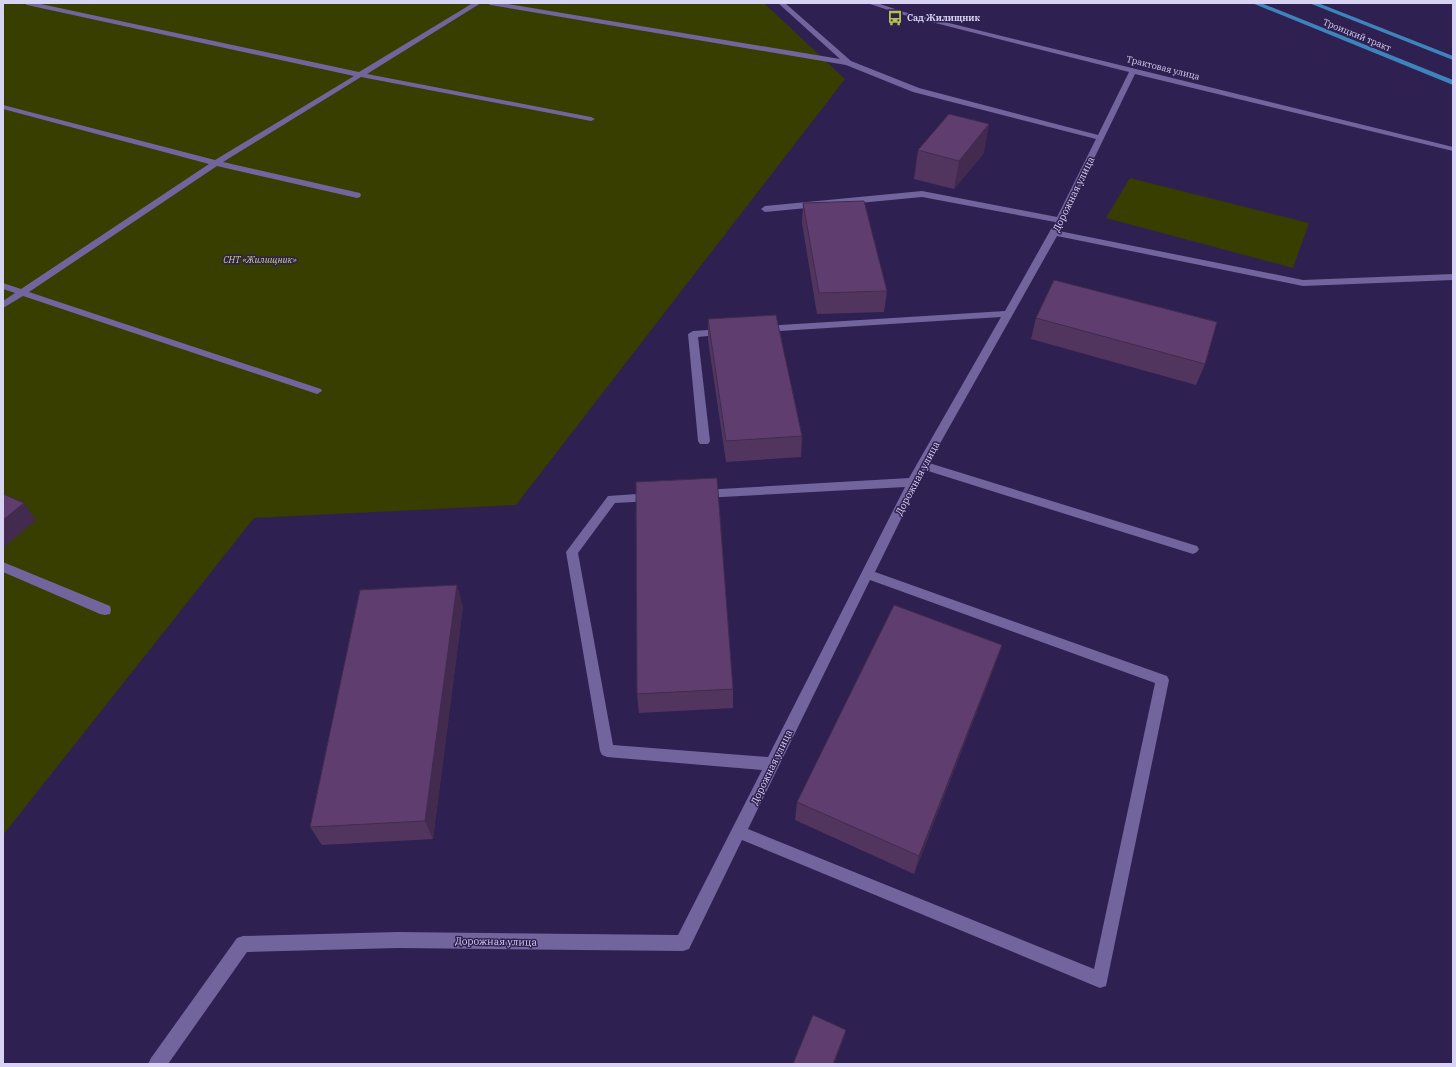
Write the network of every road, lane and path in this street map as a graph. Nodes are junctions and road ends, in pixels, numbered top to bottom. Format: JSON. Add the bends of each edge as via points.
{"nodes":[{"id":1,"x":27,"y":3,"type":"edge"},
{"id":2,"x":478,"y":3,"type":"edge"},
{"id":3,"x":490,"y":3,"type":"edge"},
{"id":4,"x":781,"y":3,"type":"edge"},
{"id":5,"x":870,"y":3,"type":"edge"},
{"id":6,"x":1255,"y":3,"type":"edge"},
{"id":7,"x":1312,"y":3,"type":"edge"},
{"id":8,"x":1453,"y":58,"type":"edge"},
{"id":9,"x":848,"y":63,"type":"junction"},
{"id":10,"x":1133,"y":71,"type":"junction"},
{"id":11,"x":361,"y":75,"type":"junction"},
{"id":12,"x":1453,"y":83,"type":"edge"},
{"id":13,"x":3,"y":107,"type":"edge"},
{"id":14,"x":591,"y":119,"type":"dead end"},
{"id":15,"x":1101,"y":138,"type":"junction"},
{"id":16,"x":1453,"y":149,"type":"edge"},
{"id":17,"x":216,"y":163,"type":"junction"},
{"id":18,"x":357,"y":195,"type":"dead end"},
{"id":19,"x":765,"y":209,"type":"dead end"},
{"id":20,"x":1060,"y":220,"type":"junction"},
{"id":21,"x":1054,"y":233,"type":"junction"},
{"id":22,"x":1453,"y":277,"type":"edge"},
{"id":23,"x":3,"y":286,"type":"edge"},
{"id":24,"x":22,"y":292,"type":"junction"},
{"id":25,"x":3,"y":305,"type":"edge"},
{"id":26,"x":1008,"y":314,"type":"junction"},
{"id":27,"x":756,"y":330,"type":"edge"},
{"id":28,"x":732,"y":332,"type":"edge"},
{"id":29,"x":317,"y":392,"type":"dead end"},
{"id":30,"x":704,"y":441,"type":"dead end"},
{"id":31,"x":922,"y":465,"type":"junction"},
{"id":32,"x":913,"y":482,"type":"junction"},
{"id":33,"x":691,"y":494,"type":"edge"},
{"id":34,"x":667,"y":496,"type":"edge"},
{"id":35,"x":1193,"y":549,"type":"dead end"},
{"id":36,"x":3,"y":567,"type":"edge"},
{"id":37,"x":867,"y":574,"type":"junction"},
{"id":38,"x":105,"y":610,"type":"dead end"},
{"id":39,"x":772,"y":764,"type":"junction"},
{"id":40,"x":739,"y":832,"type":"junction"},
{"id":41,"x":157,"y":1064,"type":"edge"}],
"edges":[{"from":1,"to":11,"type":"street"},
{"from":2,"to":11,"type":"street"},
{"from":3,"to":9,"type":"street"},
{"from":4,"to":9,"type":"street"},
{"from":5,"to":10,"type":"street","name":"Трактовая улица"},
{"from":6,"to":12,"type":"main road","name":"Троицкий тракт"},
{"from":7,"to":8,"type":"main road","name":"Троицкий тракт"},
{"from":9,"to":15,"type":"street","via":[[916,90]]},
{"from":10,"to":15,"type":"street","name":"Дорожная улица"},
{"from":10,"to":16,"type":"street","name":"Трактовая улица"},
{"from":11,"to":14,"type":"street"},
{"from":11,"to":17,"type":"street"},
{"from":13,"to":17,"type":"street"},
{"from":15,"to":20,"type":"street","name":"Дорожная улица"},
{"from":17,"to":18,"type":"street"},
{"from":17,"to":24,"type":"street"},
{"from":19,"to":20,"type":"street","via":[[922,194]]},
{"from":20,"to":21,"type":"street","name":"Дорожная улица"},
{"from":21,"to":22,"type":"street","via":[[1303,282]]},
{"from":21,"to":26,"type":"street","name":"Дорожная улица"},
{"from":23,"to":24,"type":"street"},
{"from":24,"to":25,"type":"street"},
{"from":24,"to":29,"type":"street"},
{"from":26,"to":27,"type":"street"},
{"from":26,"to":31,"type":"street","name":"Дорожная улица"},
{"from":28,"to":30,"type":"street","via":[[692,334]]},
{"from":31,"to":32,"type":"street","name":"Дорожная улица"},
{"from":31,"to":35,"type":"street"},
{"from":32,"to":33,"type":"street"},
{"from":32,"to":37,"type":"street","name":"Дорожная улица"},
{"from":34,"to":39,"type":"street","via":[[612,499],[572,552],[607,751]]},
{"from":36,"to":38,"type":"street"},
{"from":37,"to":39,"type":"street","name":"Дорожная улица"},
{"from":37,"to":40,"type":"street","via":[[1162,680],[1100,980]]},
{"from":39,"to":40,"type":"street","name":"Дорожная улица"},
{"from":40,"to":41,"type":"street","name":"Дорожная улица","via":[[683,943],[398,940],[243,944]]}]}
